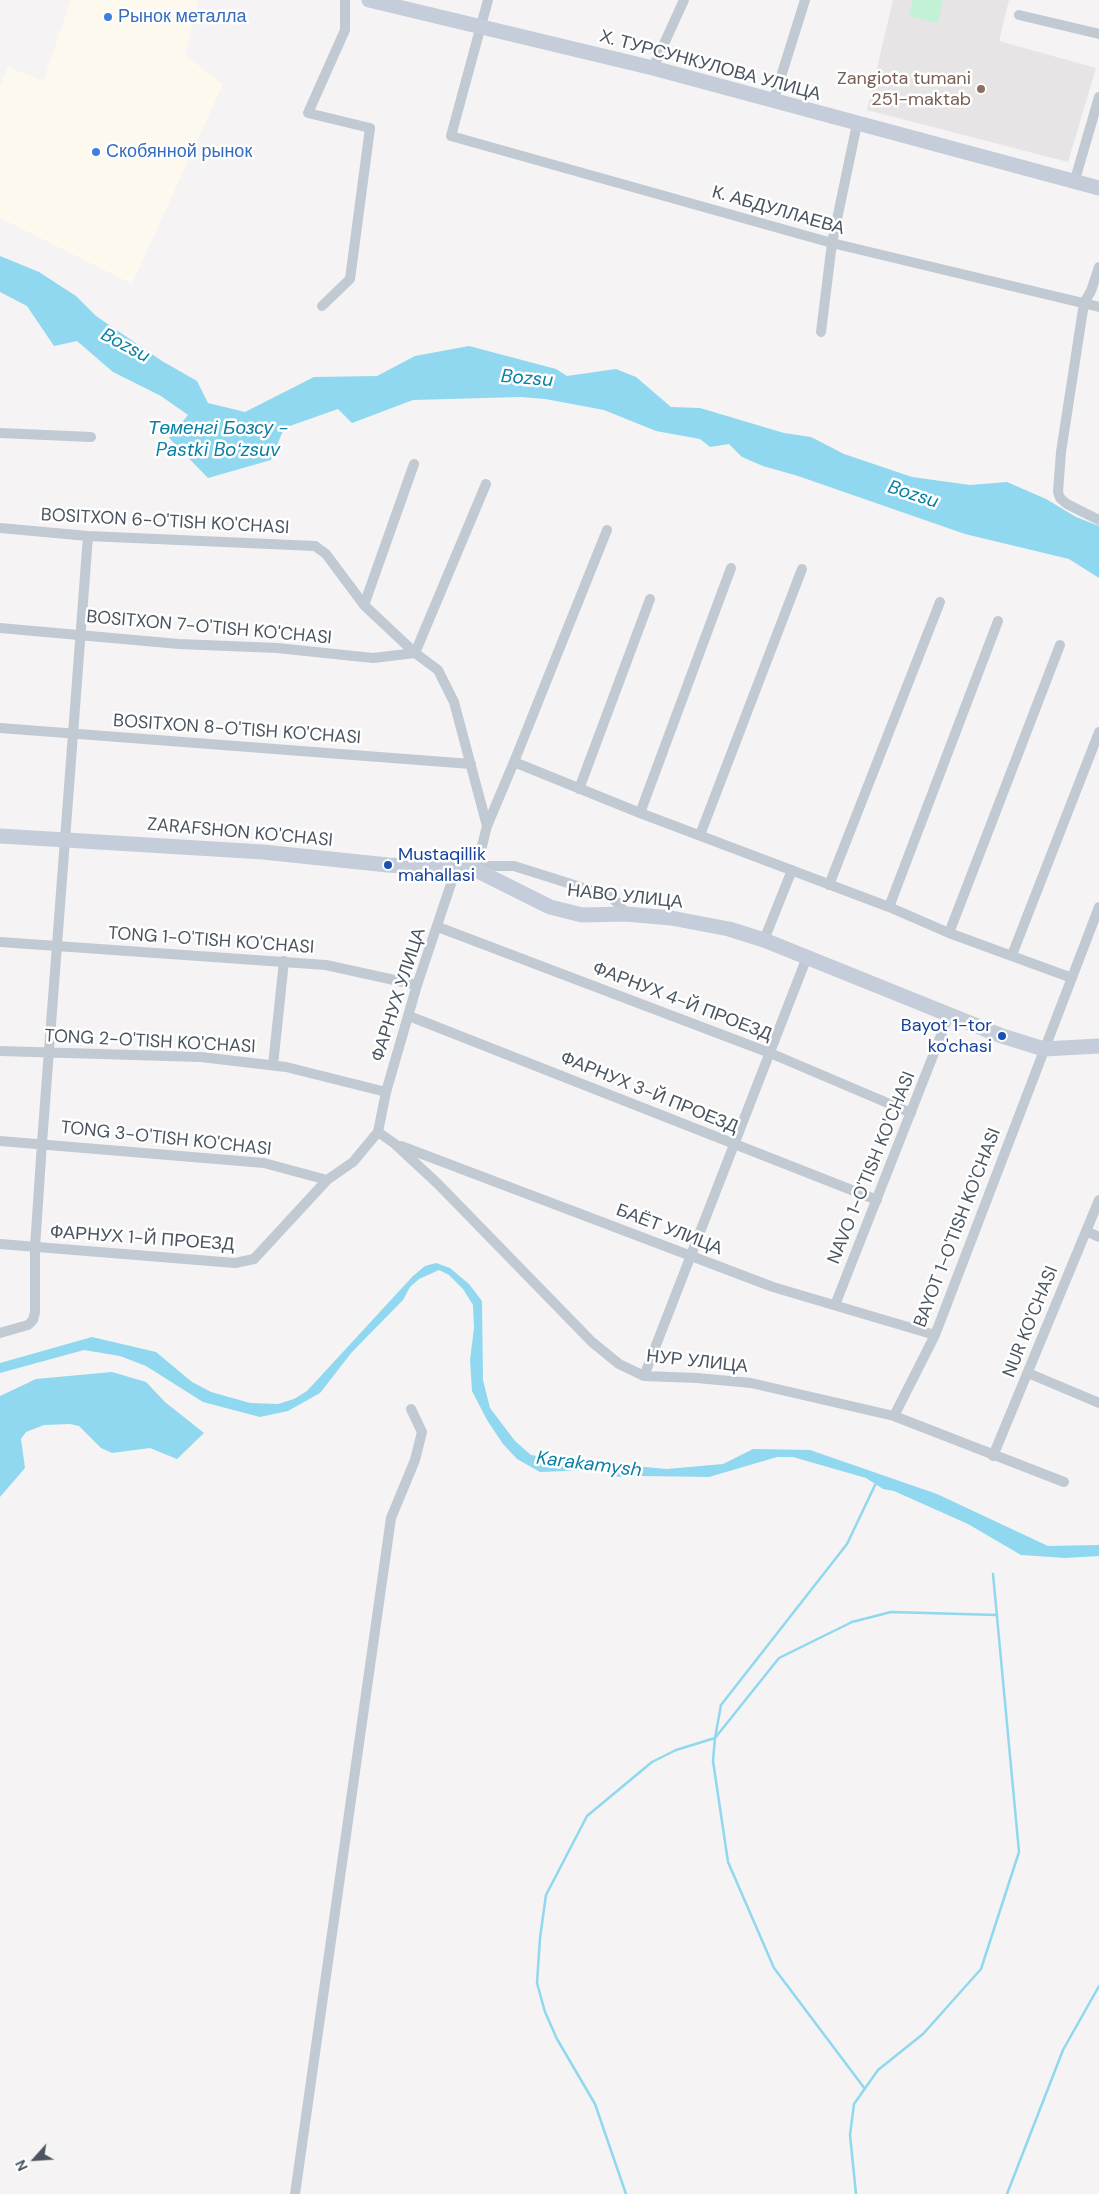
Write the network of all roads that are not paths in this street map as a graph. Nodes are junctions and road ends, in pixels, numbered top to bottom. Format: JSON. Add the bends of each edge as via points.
{"nodes":[{"id":1,"x":345,"y":0,"type":"edge"},
{"id":2,"x":488,"y":0,"type":"edge"},
{"id":3,"x":684,"y":0,"type":"edge"},
{"id":4,"x":804,"y":0,"type":"edge"},
{"id":5,"x":373,"y":1,"type":"edge"},
{"id":6,"x":1019,"y":15,"type":"dead end"},
{"id":7,"x":480,"y":28,"type":"junction"},
{"id":8,"x":1099,"y":34,"type":"edge"},
{"id":9,"x":653,"y":68,"type":"junction"},
{"id":10,"x":1099,"y":97,"type":"edge"},
{"id":11,"x":773,"y":102,"type":"junction"},
{"id":12,"x":857,"y":124,"type":"junction"},
{"id":13,"x":1074,"y":183,"type":"junction"},
{"id":14,"x":1099,"y":188,"type":"edge"},
{"id":15,"x":832,"y":244,"type":"junction"},
{"id":16,"x":1099,"y":267,"type":"edge"},
{"id":17,"x":1084,"y":303,"type":"junction"},
{"id":18,"x":322,"y":306,"type":"dead end"},
{"id":19,"x":1099,"y":307,"type":"edge"},
{"id":20,"x":821,"y":332,"type":"dead end"},
{"id":21,"x":0,"y":433,"type":"edge"},
{"id":22,"x":91,"y":437,"type":"dead end"},
{"id":23,"x":414,"y":464,"type":"dead end"},
{"id":24,"x":486,"y":484,"type":"dead end"},
{"id":25,"x":1099,"y":520,"type":"edge"},
{"id":26,"x":0,"y":528,"type":"edge"},
{"id":27,"x":607,"y":530,"type":"dead end"},
{"id":28,"x":88,"y":536,"type":"junction"},
{"id":29,"x":731,"y":568,"type":"dead end"},
{"id":30,"x":802,"y":569,"type":"dead end"},
{"id":31,"x":650,"y":598,"type":"dead end"},
{"id":32,"x":940,"y":602,"type":"dead end"},
{"id":33,"x":364,"y":605,"type":"junction"},
{"id":34,"x":998,"y":621,"type":"dead end"},
{"id":35,"x":0,"y":628,"type":"edge"},
{"id":36,"x":81,"y":634,"type":"junction"},
{"id":37,"x":1060,"y":645,"type":"dead end"},
{"id":38,"x":415,"y":653,"type":"junction"},
{"id":39,"x":0,"y":728,"type":"edge"},
{"id":40,"x":1099,"y":732,"type":"edge"},
{"id":41,"x":74,"y":734,"type":"junction"},
{"id":42,"x":514,"y":762,"type":"junction"},
{"id":43,"x":471,"y":764,"type":"junction"},
{"id":44,"x":579,"y":789,"type":"junction"},
{"id":45,"x":640,"y":813,"type":"junction"},
{"id":46,"x":487,"y":826,"type":"junction"},
{"id":47,"x":700,"y":835,"type":"junction"},
{"id":48,"x":0,"y":836,"type":"edge"},
{"id":49,"x":65,"y":840,"type":"junction"},
{"id":50,"x":477,"y":868,"type":"junction"},
{"id":51,"x":456,"y":869,"type":"junction"},
{"id":52,"x":792,"y":870,"type":"junction"},
{"id":53,"x":829,"y":885,"type":"junction"},
{"id":54,"x":889,"y":907,"type":"junction"},
{"id":55,"x":1099,"y":908,"type":"edge"},
{"id":56,"x":626,"y":914,"type":"junction"},
{"id":57,"x":438,"y":927,"type":"junction"},
{"id":58,"x":949,"y":933,"type":"junction"},
{"id":59,"x":764,"y":940,"type":"junction"},
{"id":60,"x":0,"y":942,"type":"edge"},
{"id":61,"x":58,"y":947,"type":"junction"},
{"id":62,"x":1012,"y":955,"type":"junction"},
{"id":63,"x":807,"y":957,"type":"junction"},
{"id":64,"x":284,"y":961,"type":"junction"},
{"id":65,"x":1072,"y":978,"type":"junction"},
{"id":66,"x":417,"y":985,"type":"junction"},
{"id":67,"x":949,"y":1015,"type":"junction"},
{"id":68,"x":409,"y":1016,"type":"junction"},
{"id":69,"x":1099,"y":1046,"type":"edge"},
{"id":70,"x":1044,"y":1048,"type":"junction"},
{"id":71,"x":0,"y":1051,"type":"edge"},
{"id":72,"x":50,"y":1053,"type":"junction"},
{"id":73,"x":770,"y":1054,"type":"junction"},
{"id":74,"x":273,"y":1065,"type":"junction"},
{"id":75,"x":386,"y":1092,"type":"junction"},
{"id":76,"x":911,"y":1113,"type":"junction"},
{"id":77,"x":378,"y":1132,"type":"junction"},
{"id":78,"x":0,"y":1141,"type":"edge"},
{"id":79,"x":42,"y":1143,"type":"junction"},
{"id":80,"x":395,"y":1144,"type":"junction"},
{"id":81,"x":734,"y":1144,"type":"junction"},
{"id":82,"x":326,"y":1180,"type":"junction"},
{"id":83,"x":877,"y":1200,"type":"junction"},
{"id":84,"x":1099,"y":1200,"type":"edge"},
{"id":85,"x":1086,"y":1232,"type":"junction"},
{"id":86,"x":1099,"y":1237,"type":"edge"},
{"id":87,"x":0,"y":1244,"type":"edge"},
{"id":88,"x":35,"y":1248,"type":"junction"},
{"id":89,"x":690,"y":1256,"type":"junction"},
{"id":90,"x":835,"y":1305,"type":"junction"},
{"id":91,"x":0,"y":1333,"type":"edge"},
{"id":92,"x":935,"y":1335,"type":"junction"},
{"id":93,"x":1028,"y":1373,"type":"junction"},
{"id":94,"x":644,"y":1376,"type":"junction"},
{"id":95,"x":1099,"y":1403,"type":"edge"},
{"id":96,"x":411,"y":1409,"type":"dead end"},
{"id":97,"x":894,"y":1416,"type":"junction"},
{"id":98,"x":993,"y":1456,"type":"junction"},
{"id":99,"x":1064,"y":1482,"type":"dead end"},
{"id":100,"x":295,"y":2194,"type":"edge"}],
"edges":[{"from":1,"to":18,"type":"street","via":[[345,30],[308,113],[370,128],[350,279]]},
{"from":2,"to":7,"type":"street"},
{"from":3,"to":9,"type":"street"},
{"from":4,"to":11,"type":"street"},
{"from":5,"to":7,"type":"street","name":"Х. ТУРСУНКУЛОВА УЛИЦА"},
{"from":6,"to":8,"type":"street"},
{"from":7,"to":9,"type":"street","name":"Х. ТУРСУНКУЛОВА УЛИЦА"},
{"from":7,"to":15,"type":"street","name":"К. АБДУЛЛАЕВА","via":[[451,136]]},
{"from":9,"to":11,"type":"street","name":"Х. ТУРСУНКУЛОВА УЛИЦА"},
{"from":10,"to":13,"type":"street"},
{"from":11,"to":12,"type":"street","name":"Х. ТУРСУНКУЛОВА УЛИЦА"},
{"from":12,"to":13,"type":"street","name":"Х. ТУРСУНКУЛОВА УЛИЦА"},
{"from":12,"to":15,"type":"street"},
{"from":13,"to":14,"type":"street","name":"Х. ТУРСУНКУЛОВА УЛИЦА"},
{"from":15,"to":17,"type":"street","name":"К. АБДУЛЛАЕВА"},
{"from":15,"to":20,"type":"street"},
{"from":16,"to":17,"type":"street"},
{"from":17,"to":19,"type":"street","name":"К. АБДУЛЛАЕВА"},
{"from":17,"to":25,"type":"street","via":[[1058,492],[1067,504]]},
{"from":21,"to":22,"type":"street"},
{"from":23,"to":33,"type":"street"},
{"from":24,"to":38,"type":"street"},
{"from":26,"to":28,"type":"street","name":"BOSITXON 6-O'TISH KO'CHASI"},
{"from":27,"to":42,"type":"street"},
{"from":28,"to":33,"type":"street","name":"BOSITXON 6-O'TISH KO'CHASI","via":[[315,546],[326,554]]},
{"from":28,"to":36,"type":"street"},
{"from":29,"to":45,"type":"street"},
{"from":30,"to":47,"type":"street"},
{"from":31,"to":44,"type":"street"},
{"from":32,"to":53,"type":"street"},
{"from":33,"to":38,"type":"street"},
{"from":34,"to":54,"type":"street"},
{"from":35,"to":36,"type":"street","name":"BOSITXON 7-O'TISH KO'CHASI"},
{"from":36,"to":38,"type":"street","name":"BOSITXON 7-O'TISH KO'CHASI","via":[[372,658]]},
{"from":36,"to":41,"type":"street"},
{"from":37,"to":58,"type":"street"},
{"from":38,"to":43,"type":"street","via":[[438,670],[454,702]]},
{"from":39,"to":41,"type":"street","name":"BOSITXON 8-O'TISH KO'CHASI"},
{"from":40,"to":62,"type":"street"},
{"from":41,"to":43,"type":"street","name":"BOSITXON 8-O'TISH KO'CHASI"},
{"from":41,"to":49,"type":"street"},
{"from":42,"to":44,"type":"street"},
{"from":42,"to":46,"type":"street"},
{"from":43,"to":46,"type":"street"},
{"from":44,"to":45,"type":"street"},
{"from":45,"to":47,"type":"street"},
{"from":46,"to":50,"type":"street"},
{"from":47,"to":52,"type":"street"},
{"from":48,"to":49,"type":"street","name":"ZARAFSHON KO'CHASI"},
{"from":49,"to":51,"type":"street","name":"ZARAFSHON KO'CHASI","via":[[263,852]]},
{"from":49,"to":61,"type":"street"},
{"from":50,"to":51,"type":"street","name":"ZARAFSHON KO'CHASI"},
{"from":50,"to":56,"type":"street","name":"НАВО УЛИЦА","via":[[550,907],[582,914]]},
{"from":50,"to":56,"type":"street","via":[[514,866],[609,896]]},
{"from":51,"to":57,"type":"street","name":"ФАРНУХ УЛИЦА"},
{"from":52,"to":53,"type":"street"},
{"from":52,"to":59,"type":"street"},
{"from":53,"to":54,"type":"street"},
{"from":54,"to":58,"type":"street"},
{"from":55,"to":65,"type":"street","name":"BAYOT 1-O'TISH KO'CHASI"},
{"from":56,"to":59,"type":"street","name":"НАВО УЛИЦА","via":[[672,918],[729,929]]},
{"from":57,"to":66,"type":"street","name":"ФАРНУХ УЛИЦА"},
{"from":57,"to":73,"type":"street","name":"ФАРНУХ 4-Й ПРОЕЗД"},
{"from":58,"to":62,"type":"street"},
{"from":59,"to":63,"type":"street","name":"НАВО УЛИЦА"},
{"from":60,"to":61,"type":"street","name":"TONG 1-O'TISH KO'CHASI"},
{"from":61,"to":64,"type":"street","name":"TONG 1-O'TISH KO'CHASI"},
{"from":61,"to":72,"type":"street"},
{"from":62,"to":65,"type":"street"},
{"from":63,"to":67,"type":"street","name":"НАВО УЛИЦА"},
{"from":63,"to":73,"type":"street"},
{"from":64,"to":66,"type":"street","name":"TONG 1-O'TISH KO'CHASI","via":[[326,965]]},
{"from":64,"to":74,"type":"street"},
{"from":65,"to":70,"type":"street","name":"BAYOT 1-O'TISH KO'CHASI"},
{"from":66,"to":68,"type":"street","name":"ФАРНУХ УЛИЦА"},
{"from":67,"to":70,"type":"street","name":"НАВО УЛИЦА"},
{"from":67,"to":76,"type":"street","name":"NAVO 1-O'TISH KO'CHASI"},
{"from":68,"to":75,"type":"street","name":"ФАРНУХ УЛИЦА"},
{"from":68,"to":81,"type":"street","name":"ФАРНУХ 3-Й ПРОЕЗД"},
{"from":69,"to":70,"type":"street","name":"НАВО УЛИЦА"},
{"from":70,"to":92,"type":"street","name":"BAYOT 1-O'TISH KO'CHASI"},
{"from":71,"to":72,"type":"street","name":"TONG 2-O'TISH KO'CHASI"},
{"from":72,"to":74,"type":"street","name":"TONG 2-O'TISH KO'CHASI","via":[[201,1057]]},
{"from":72,"to":79,"type":"street"},
{"from":73,"to":76,"type":"street","name":"ФАРНУХ 4-Й ПРОЕЗД"},
{"from":73,"to":81,"type":"street"},
{"from":74,"to":75,"type":"street","name":"TONG 2-O'TISH KO'CHASI"},
{"from":75,"to":77,"type":"street","name":"ФАРНУХ УЛИЦА"},
{"from":76,"to":83,"type":"street","name":"NAVO 1-O'TISH KO'CHASI"},
{"from":77,"to":80,"type":"street","name":"НУР УЛИЦА"},
{"from":77,"to":82,"type":"street","name":"ФАРНУХ 1-Й ПРОЕЗД","via":[[353,1162]]},
{"from":78,"to":79,"type":"street","name":"TONG 3-O'TISH KO'CHASI"},
{"from":79,"to":82,"type":"street","name":"TONG 3-O'TISH KO'CHASI","via":[[264,1163]]},
{"from":79,"to":88,"type":"street"},
{"from":80,"to":89,"type":"street","name":"БАЁТ УЛИЦА"},
{"from":80,"to":94,"type":"street","name":"НУР УЛИЦА","via":[[592,1342],[619,1364]]},
{"from":81,"to":83,"type":"street","name":"ФАРНУХ 3-Й ПРОЕЗД"},
{"from":81,"to":89,"type":"street"},
{"from":82,"to":88,"type":"street","name":"ФАРНУХ 1-Й ПРОЕЗД","via":[[254,1259],[235,1263]]},
{"from":83,"to":90,"type":"street","name":"NAVO 1-O'TISH KO'CHASI"},
{"from":84,"to":85,"type":"street","name":"NUR KO'CHASI"},
{"from":85,"to":86,"type":"street"},
{"from":85,"to":93,"type":"street","name":"NUR KO'CHASI"},
{"from":87,"to":88,"type":"street","name":"ФАРНУХ 1-Й ПРОЕЗД"},
{"from":88,"to":91,"type":"street","via":[[33,1320],[28,1325]]},
{"from":89,"to":90,"type":"street","name":"БАЁТ УЛИЦА","via":[[773,1287]]},
{"from":89,"to":94,"type":"street"},
{"from":90,"to":92,"type":"street","name":"БАЁТ УЛИЦА"},
{"from":92,"to":97,"type":"street","name":"BAYOT 1-O'TISH KO'CHASI"},
{"from":93,"to":95,"type":"street"},
{"from":93,"to":98,"type":"street","name":"NUR KO'CHASI"},
{"from":94,"to":97,"type":"street","name":"НУР УЛИЦА","via":[[751,1383]]},
{"from":96,"to":100,"type":"street","via":[[422,1432],[415,1460],[390,1518]]},
{"from":97,"to":98,"type":"street","name":"НУР УЛИЦА"},
{"from":98,"to":99,"type":"street","name":"НУР УЛИЦА"}]}
